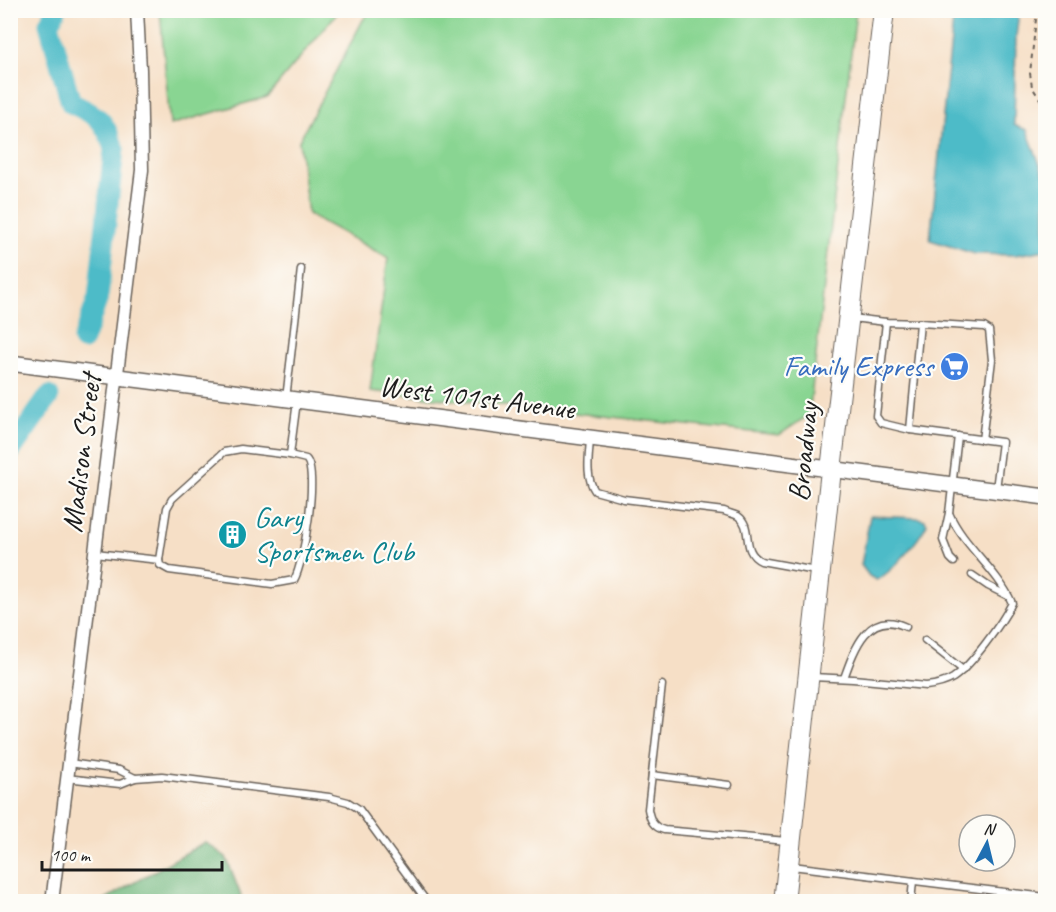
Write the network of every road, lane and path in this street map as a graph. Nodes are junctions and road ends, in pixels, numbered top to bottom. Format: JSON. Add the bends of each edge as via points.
{"nodes":[{"id":1,"x":137,"y":10,"type":"edge"},
{"id":2,"x":884,"y":10,"type":"edge"},
{"id":3,"x":1037,"y":10,"type":"edge"},
{"id":4,"x":1046,"y":108,"type":"edge"},
{"id":5,"x":301,"y":269,"type":"dead end"},
{"id":6,"x":848,"y":317,"type":"junction"},
{"id":7,"x":886,"y":322,"type":"junction"},
{"id":8,"x":920,"y":323,"type":"junction"},
{"id":9,"x":10,"y":363,"type":"edge"},
{"id":10,"x":117,"y":377,"type":"junction"},
{"id":11,"x":291,"y":400,"type":"junction"},
{"id":12,"x":910,"y":430,"type":"junction"},
{"id":13,"x":958,"y":436,"type":"junction"},
{"id":14,"x":590,"y":439,"type":"junction"},
{"id":15,"x":982,"y":440,"type":"junction"},
{"id":16,"x":290,"y":455,"type":"junction"},
{"id":17,"x":831,"y":470,"type":"junction"},
{"id":18,"x":952,"y":485,"type":"junction"},
{"id":19,"x":996,"y":491,"type":"junction"},
{"id":20,"x":1046,"y":497,"type":"edge"},
{"id":21,"x":949,"y":513,"type":"junction"},
{"id":22,"x":94,"y":553,"type":"junction"},
{"id":23,"x":159,"y":560,"type":"junction"},
{"id":24,"x":954,"y":562,"type":"dead end"},
{"id":25,"x":820,"y":571,"type":"junction"},
{"id":26,"x":972,"y":575,"type":"dead end"},
{"id":27,"x":1009,"y":596,"type":"junction"},
{"id":28,"x":906,"y":627,"type":"dead end"},
{"id":29,"x":925,"y":640,"type":"dead end"},
{"id":30,"x":963,"y":670,"type":"junction"},
{"id":31,"x":808,"y":677,"type":"junction"},
{"id":32,"x":844,"y":678,"type":"junction"},
{"id":33,"x":662,"y":685,"type":"dead end"},
{"id":34,"x":68,"y":763,"type":"junction"},
{"id":35,"x":652,"y":775,"type":"junction"},
{"id":36,"x":66,"y":778,"type":"junction"},
{"id":37,"x":135,"y":778,"type":"junction"},
{"id":38,"x":729,"y":785,"type":"dead end"},
{"id":39,"x":791,"y":841,"type":"junction"},
{"id":40,"x":788,"y":865,"type":"junction"},
{"id":41,"x":913,"y":881,"type":"junction"},
{"id":42,"x":1042,"y":898,"type":"edge"},
{"id":43,"x":52,"y":902,"type":"edge"},
{"id":44,"x":427,"y":902,"type":"edge"},
{"id":45,"x":784,"y":902,"type":"edge"},
{"id":46,"x":911,"y":902,"type":"edge"}],
"edges":[{"from":1,"to":10,"type":"street","name":"Madison Street","via":[[142,170]]},
{"from":2,"to":6,"type":"main road","name":"Broadway"},
{"from":3,"to":4,"type":"path","via":[[1030,73],[1032,87]]},
{"from":5,"to":11,"type":"lane"},
{"from":6,"to":7,"type":"lane"},
{"from":6,"to":17,"type":"main road","name":"Broadway"},
{"from":7,"to":8,"type":"lane"},
{"from":7,"to":12,"type":"lane","via":[[876,416],[881,423]]},
{"from":8,"to":12,"type":"lane"},
{"from":8,"to":15,"type":"lane","via":[[989,330],[992,360]]},
{"from":9,"to":10,"type":"street","name":"West 101st Avenue"},
{"from":10,"to":11,"type":"street","name":"West 101st Avenue"},
{"from":10,"to":22,"type":"street","name":"Madison Street"},
{"from":11,"to":14,"type":"street","name":"West 101st Avenue"},
{"from":11,"to":16,"type":"lane"},
{"from":12,"to":13,"type":"lane"},
{"from":13,"to":15,"type":"lane"},
{"from":13,"to":18,"type":"lane"},
{"from":14,"to":17,"type":"street","name":"West 101st Avenue"},
{"from":14,"to":25,"type":"lane","via":[[589,474],[595,491],[624,499],[724,511],[745,524],[754,558]]},
{"from":15,"to":19,"type":"lane","via":[[1002,442]]},
{"from":16,"to":23,"type":"lane","via":[[241,449],[224,452],[166,508]]},
{"from":16,"to":23,"type":"lane","via":[[306,459],[311,468],[303,558],[294,580],[272,584],[169,570]]},
{"from":17,"to":18,"type":"street","name":"West 101st Avenue"},
{"from":17,"to":25,"type":"main road","name":"Broadway"},
{"from":18,"to":19,"type":"street","name":"West 101st Avenue"},
{"from":18,"to":21,"type":"lane"},
{"from":19,"to":20,"type":"street","name":"West 101st Avenue"},
{"from":21,"to":24,"type":"lane","via":[[944,540]]},
{"from":21,"to":27,"type":"lane","via":[[956,529]]},
{"from":22,"to":23,"type":"lane"},
{"from":22,"to":34,"type":"street","name":"Madison Street"},
{"from":25,"to":31,"type":"main road","name":"Broadway"},
{"from":26,"to":27,"type":"lane"},
{"from":27,"to":30,"type":"lane","via":[[1012,603],[1005,616]]},
{"from":28,"to":32,"type":"lane","via":[[888,622],[864,633]]},
{"from":29,"to":30,"type":"lane"},
{"from":30,"to":32,"type":"lane","via":[[951,679],[926,686]]},
{"from":31,"to":32,"type":"lane"},
{"from":31,"to":39,"type":"main road","name":"Broadway"},
{"from":33,"to":35,"type":"lane"},
{"from":34,"to":36,"type":"street","name":"Madison Street"},
{"from":34,"to":37,"type":"lane","via":[[119,770]]},
{"from":35,"to":38,"type":"lane"},
{"from":35,"to":39,"type":"lane","via":[[648,809],[657,828]]},
{"from":36,"to":37,"type":"lane","via":[[120,784]]},
{"from":36,"to":43,"type":"street","name":"Madison Street"},
{"from":37,"to":44,"type":"lane","via":[[162,776],[348,802],[359,809]]},
{"from":39,"to":40,"type":"main road","name":"Broadway"},
{"from":40,"to":41,"type":"lane"},
{"from":40,"to":45,"type":"main road","name":"Broadway"},
{"from":41,"to":42,"type":"lane"},
{"from":41,"to":46,"type":"lane"}]}
